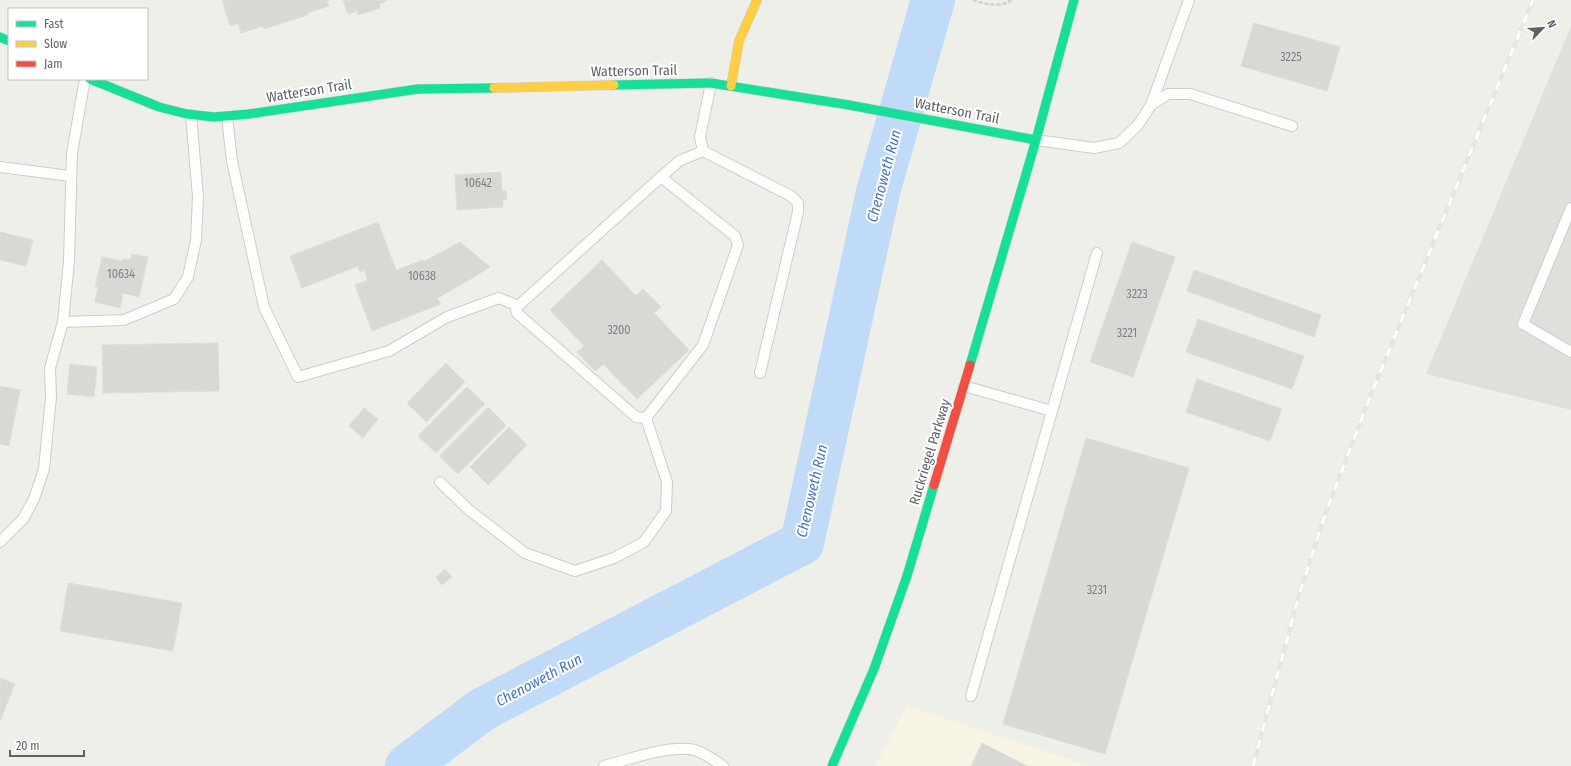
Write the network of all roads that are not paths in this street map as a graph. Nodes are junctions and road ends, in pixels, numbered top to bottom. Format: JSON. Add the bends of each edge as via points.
{"nodes":[{"id":1,"x":757,"y":0,"type":"edge"},
{"id":2,"x":1074,"y":0,"type":"edge"},
{"id":3,"x":1189,"y":0,"type":"edge"},
{"id":4,"x":85,"y":80,"type":"edge"},
{"id":5,"x":92,"y":80,"type":"edge"},
{"id":6,"x":711,"y":83,"type":"junction"},
{"id":7,"x":731,"y":86,"type":"junction"},
{"id":8,"x":1151,"y":105,"type":"junction"},
{"id":9,"x":191,"y":114,"type":"junction"},
{"id":10,"x":227,"y":117,"type":"junction"},
{"id":11,"x":1292,"y":126,"type":"dead end"},
{"id":12,"x":1036,"y":140,"type":"junction"},
{"id":13,"x":703,"y":151,"type":"junction"},
{"id":14,"x":0,"y":167,"type":"edge"},
{"id":15,"x":70,"y":176,"type":"junction"},
{"id":16,"x":661,"y":177,"type":"junction"},
{"id":17,"x":1571,"y":208,"type":"edge"},
{"id":18,"x":1097,"y":253,"type":"dead end"},
{"id":19,"x":518,"y":306,"type":"junction"},
{"id":20,"x":63,"y":322,"type":"junction"},
{"id":21,"x":1571,"y":352,"type":"edge"},
{"id":22,"x":760,"y":373,"type":"dead end"},
{"id":23,"x":964,"y":386,"type":"junction"},
{"id":24,"x":1052,"y":411,"type":"junction"},
{"id":25,"x":646,"y":418,"type":"junction"},
{"id":26,"x":440,"y":482,"type":"dead end"},
{"id":27,"x":0,"y":542,"type":"edge"},
{"id":28,"x":971,"y":696,"type":"dead end"},
{"id":29,"x":604,"y":766,"type":"edge"},
{"id":30,"x":723,"y":766,"type":"edge"},
{"id":31,"x":832,"y":766,"type":"edge"}],
"edges":[{"from":1,"to":7,"type":"main road","via":[[738,41]]},
{"from":2,"to":12,"type":"main road"},
{"from":3,"to":8,"type":"lane"},
{"from":4,"to":15,"type":"lane"},
{"from":5,"to":9,"type":"main road","name":"Watterson Trail","via":[[147,103],[174,112]]},
{"from":6,"to":7,"type":"main road","name":"Watterson Trail"},
{"from":6,"to":10,"type":"main road","name":"Watterson Trail","via":[[455,89],[430,87]]},
{"from":6,"to":13,"type":"lane","via":[[700,137]]},
{"from":7,"to":12,"type":"main road","name":"Watterson Trail"},
{"from":8,"to":11,"type":"lane","via":[[1168,94],[1190,94]]},
{"from":8,"to":12,"type":"lane","via":[[1138,124],[1119,143],[1094,148]]},
{"from":9,"to":10,"type":"main road","name":"Watterson Trail"},
{"from":9,"to":20,"type":"lane","via":[[198,197],[196,240],[188,277],[174,299],[124,320]]},
{"from":10,"to":19,"type":"lane","via":[[232,161],[264,307],[298,377],[389,351],[447,317],[499,298]]},
{"from":12,"to":23,"type":"main road","name":"Ruckriegel Parkway"},
{"from":13,"to":16,"type":"lane","via":[[679,161]]},
{"from":13,"to":22,"type":"lane","via":[[791,196],[798,203]]},
{"from":14,"to":15,"type":"lane"},
{"from":15,"to":20,"type":"lane","via":[[69,261]]},
{"from":16,"to":19,"type":"lane"},
{"from":16,"to":25,"type":"lane","via":[[735,236],[738,245],[703,345]]},
{"from":17,"to":21,"type":"lane","via":[[1523,324]]},
{"from":18,"to":24,"type":"lane"},
{"from":19,"to":25,"type":"lane","via":[[518,313],[636,418]]},
{"from":20,"to":27,"type":"lane","via":[[50,368],[51,397],[44,469],[34,499],[23,520]]},
{"from":23,"to":24,"type":"lane"},
{"from":23,"to":31,"type":"main road","name":"Ruckriegel Parkway","via":[[907,576],[874,669]]},
{"from":24,"to":28,"type":"lane"},
{"from":25,"to":26,"type":"lane","via":[[667,482],[666,511],[644,542],[614,558],[575,570],[525,553],[469,510]]},
{"from":29,"to":30,"type":"lane","via":[[665,751],[691,749]]}]}
